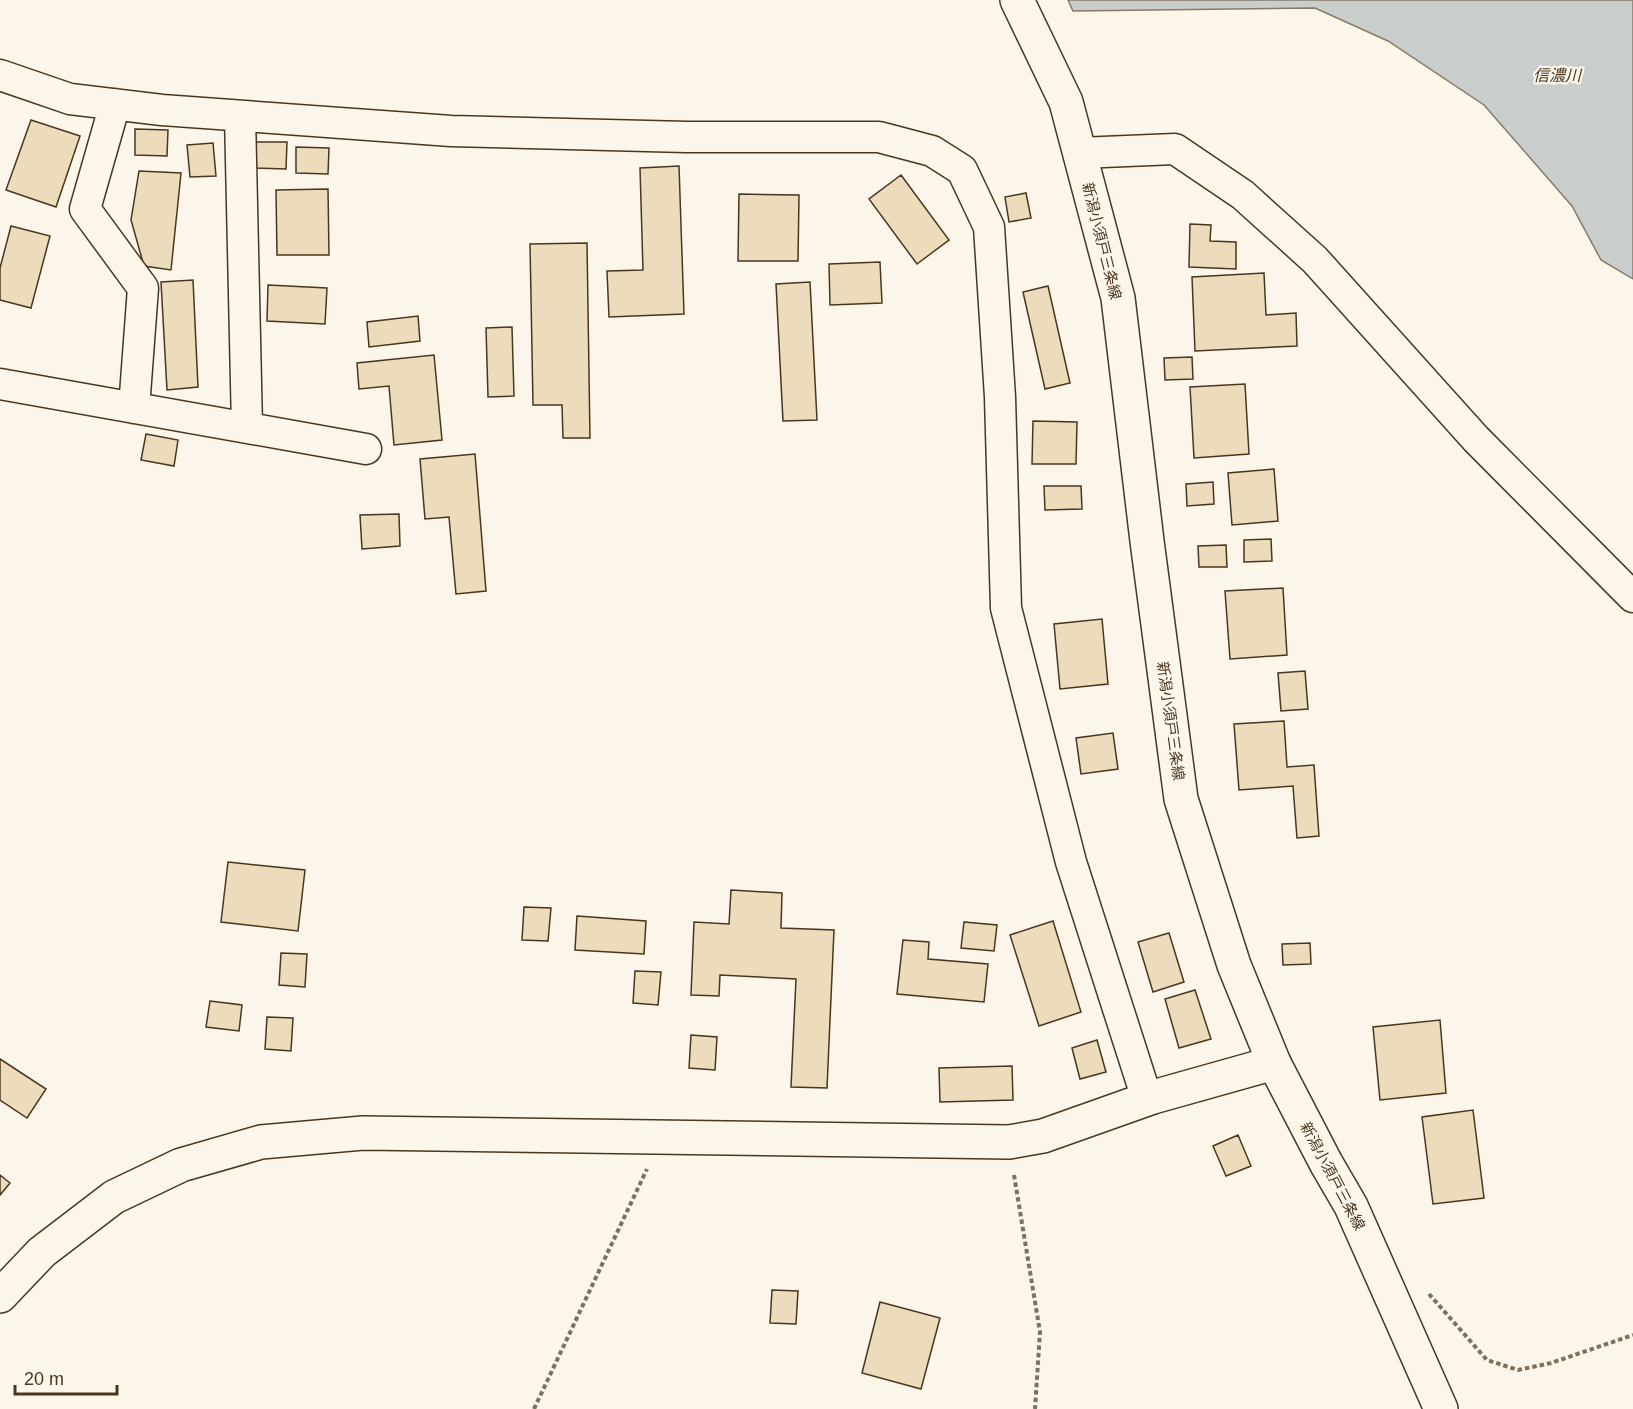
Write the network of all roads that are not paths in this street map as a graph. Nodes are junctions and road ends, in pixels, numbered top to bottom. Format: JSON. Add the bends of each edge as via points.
{"nodes":[{"id":1,"x":1017,"y":0,"type":"edge"},
{"id":2,"x":0,"y":75,"type":"edge"},
{"id":3,"x":115,"y":104,"type":"junction"},
{"id":4,"x":240,"y":116,"type":"junction"},
{"id":5,"x":1079,"y":153,"type":"junction"},
{"id":6,"x":0,"y":384,"type":"edge"},
{"id":7,"x":134,"y":408,"type":"junction"},
{"id":8,"x":247,"y":427,"type":"junction"},
{"id":9,"x":366,"y":448,"type":"dead end"},
{"id":10,"x":1633,"y":597,"type":"edge"},
{"id":11,"x":1274,"y":1063,"type":"junction"},
{"id":12,"x":1147,"y":1099,"type":"junction"},
{"id":13,"x":0,"y":1296,"type":"edge"},
{"id":14,"x":1441,"y":1409,"type":"edge"}],
"edges":[{"from":1,"to":5,"type":"main road","name":"新潟小須戸三条線","via":[[1066,102]]},
{"from":2,"to":3,"type":"street","via":[[70,99]]},
{"from":3,"to":4,"type":"street"},
{"from":3,"to":7,"type":"street","via":[[85,209],[143,288]]},
{"from":4,"to":8,"type":"street"},
{"from":4,"to":12,"type":"street","via":[[451,131],[879,138],[932,151],[962,170],[989,227],[1000,397],[1006,608],[1071,862]]},
{"from":5,"to":10,"type":"street","via":[[1175,148],[1243,195],[1314,260],[1476,440]]},
{"from":5,"to":11,"type":"main road","name":"新潟小須戸三条線","via":[[1118,297],[1181,799],[1234,965]]},
{"from":6,"to":7,"type":"street"},
{"from":7,"to":8,"type":"street"},
{"from":8,"to":9,"type":"street"},
{"from":11,"to":12,"type":"main road"},
{"from":11,"to":14,"type":"main road","name":"新潟小須戸三条線","via":[[1352,1206]]},
{"from":12,"to":13,"type":"main road","via":[[1043,1136],[1009,1142],[363,1133],[261,1142],[181,1166],[114,1197],[42,1252]]}]}
